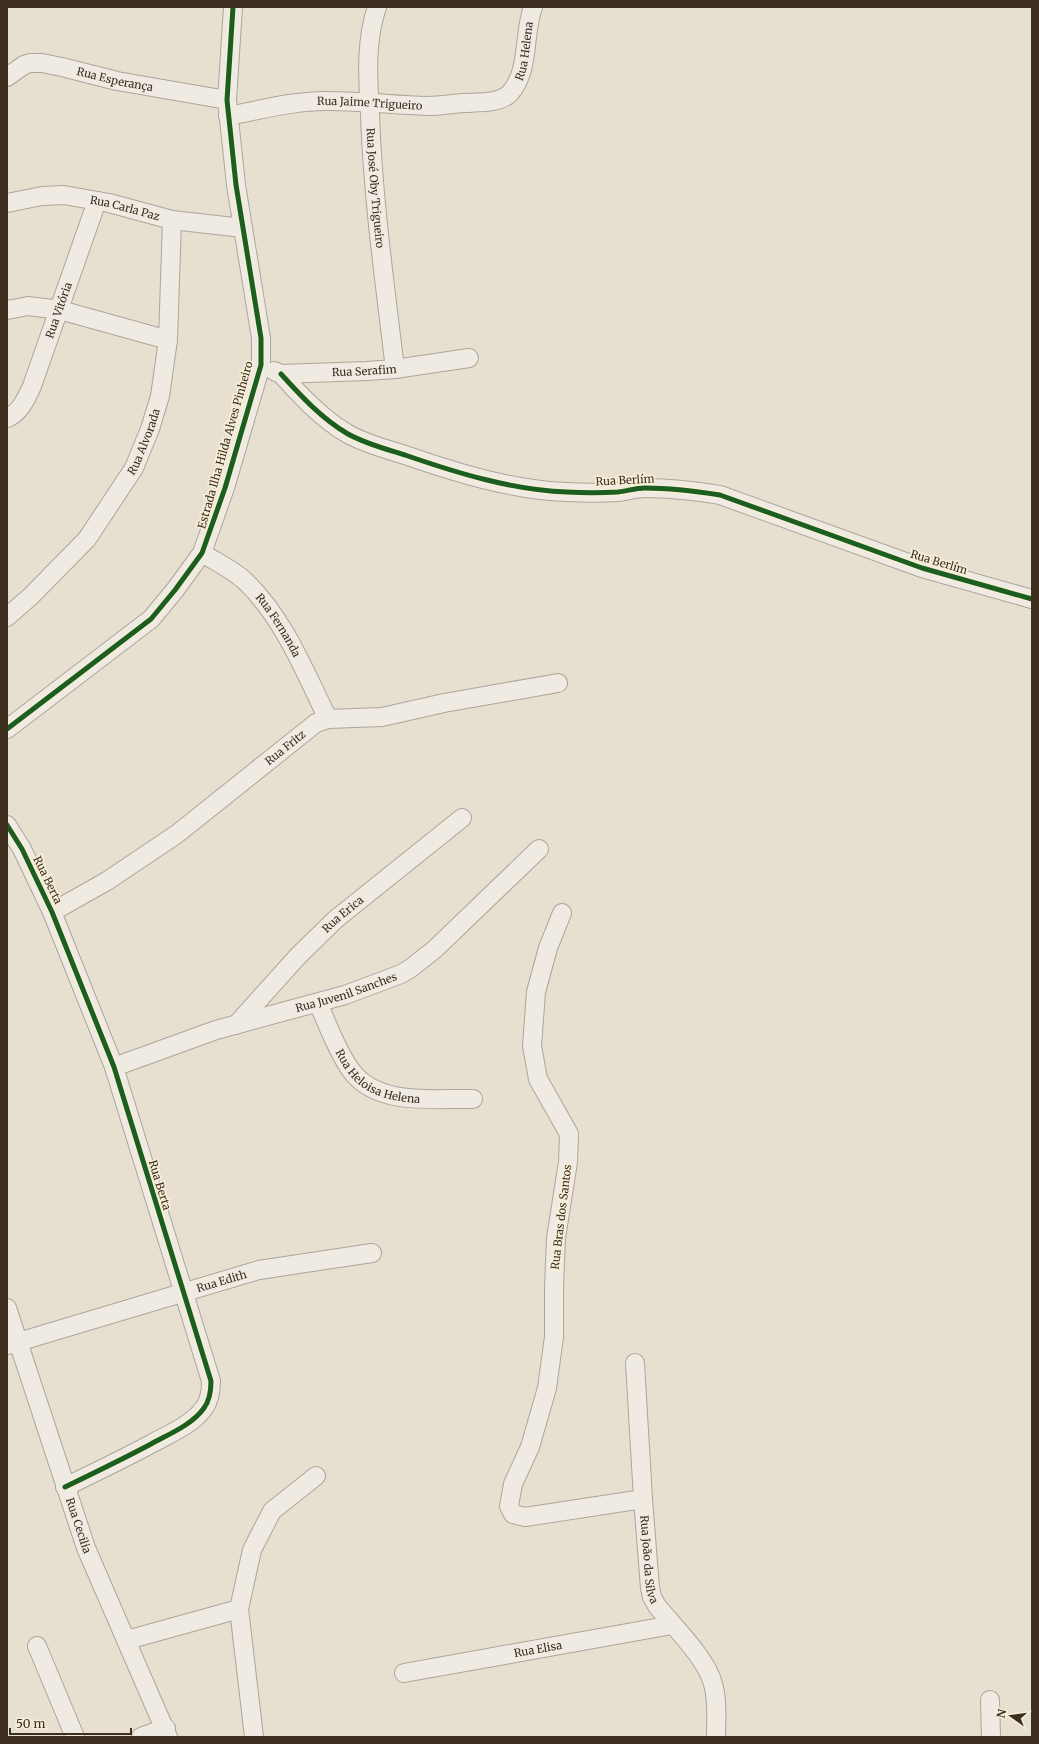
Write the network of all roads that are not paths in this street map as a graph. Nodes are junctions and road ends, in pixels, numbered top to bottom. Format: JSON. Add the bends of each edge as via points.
{"nodes":[{"id":1,"x":233,"y":7,"type":"edge"},
{"id":2,"x":377,"y":7,"type":"edge"},
{"id":3,"x":533,"y":7,"type":"edge"},
{"id":4,"x":7,"y":77,"type":"edge"},
{"id":5,"x":510,"y":92,"type":"joint"},
{"id":6,"x":369,"y":103,"type":"junction"},
{"id":7,"x":228,"y":108,"type":"junction"},
{"id":8,"x":97,"y":201,"type":"junction"},
{"id":9,"x":7,"y":203,"type":"edge"},
{"id":10,"x":172,"y":220,"type":"junction"},
{"id":11,"x":243,"y":228,"type":"junction"},
{"id":12,"x":7,"y":310,"type":"edge"},
{"id":13,"x":60,"y":310,"type":"junction"},
{"id":14,"x":168,"y":340,"type":"junction"},
{"id":15,"x":469,"y":358,"type":"dead end"},
{"id":16,"x":261,"y":364,"type":"junction"},
{"id":17,"x":395,"y":369,"type":"junction"},
{"id":18,"x":281,"y":374,"type":"junction"},
{"id":19,"x":10,"y":417,"type":"edge"},
{"id":20,"x":202,"y":553,"type":"junction"},
{"id":21,"x":1032,"y":599,"type":"edge"},
{"id":22,"x":7,"y":617,"type":"edge"},
{"id":23,"x":558,"y":683,"type":"dead end"},
{"id":24,"x":328,"y":719,"type":"junction"},
{"id":25,"x":7,"y":729,"type":"edge"},
{"id":26,"x":462,"y":818,"type":"dead end"},
{"id":27,"x":7,"y":825,"type":"edge"},
{"id":28,"x":539,"y":849,"type":"dead end"},
{"id":29,"x":52,"y":912,"type":"junction"},
{"id":30,"x":562,"y":913,"type":"dead end"},
{"id":31,"x":318,"y":1003,"type":"junction"},
{"id":32,"x":236,"y":1025,"type":"junction"},
{"id":33,"x":114,"y":1068,"type":"junction"},
{"id":34,"x":473,"y":1099,"type":"dead end"},
{"id":35,"x":372,"y":1254,"type":"dead end"},
{"id":36,"x":182,"y":1292,"type":"junction"},
{"id":37,"x":7,"y":1308,"type":"edge"},
{"id":38,"x":13,"y":1343,"type":"edge"},
{"id":39,"x":635,"y":1363,"type":"dead end"},
{"id":40,"x":316,"y":1476,"type":"dead end"},
{"id":41,"x":65,"y":1487,"type":"junction"},
{"id":42,"x":643,"y":1499,"type":"junction"},
{"id":43,"x":238,"y":1609,"type":"junction"},
{"id":44,"x":672,"y":1625,"type":"junction"},
{"id":45,"x":127,"y":1640,"type":"junction"},
{"id":46,"x":37,"y":1646,"type":"dead end"},
{"id":47,"x":404,"y":1673,"type":"dead end"},
{"id":48,"x":990,"y":1700,"type":"dead end"},
{"id":49,"x":167,"y":1733,"type":"edge"},
{"id":50,"x":75,"y":1737,"type":"edge"},
{"id":51,"x":141,"y":1737,"type":"edge"},
{"id":52,"x":254,"y":1737,"type":"edge"},
{"id":53,"x":716,"y":1737,"type":"edge"},
{"id":54,"x":991,"y":1737,"type":"edge"}],
"edges":[{"from":1,"to":7,"type":"street","name":"Estrada Ilha Hilda Alves Pinheiro"},
{"from":2,"to":6,"type":"street","name":"Rua José Oby Trigueiro","via":[[368,52]]},
{"from":3,"to":5,"type":"street","name":"Rua Helena","via":[[522,67],[518,81]]},
{"from":4,"to":7,"type":"street","name":"Rua Esperança","via":[[24,65],[42,63]]},
{"from":5,"to":6,"type":"street","name":"Rua Jaime Trigueiro","via":[[503,98],[485,102],[428,106]]},
{"from":6,"to":7,"type":"street","name":"Rua Jaime Trigueiro","via":[[329,101]]},
{"from":6,"to":17,"type":"street","name":"Rua José Oby Trigueiro","via":[[371,147]]},
{"from":7,"to":11,"type":"street","name":"Estrada Ilha Hilda Alves Pinheiro"},
{"from":8,"to":9,"type":"street","name":"Rua Carla Paz","via":[[64,195],[42,196]]},
{"from":8,"to":10,"type":"street","name":"Rua Carla Paz"},
{"from":8,"to":13,"type":"street","name":"Rua Vitória"},
{"from":10,"to":11,"type":"street","name":"Rua Carla Paz"},
{"from":10,"to":14,"type":"street","name":"Rua Alvorada"},
{"from":11,"to":16,"type":"street","name":"Estrada Ilha Hilda Alves Pinheiro","via":[[261,338]]},
{"from":12,"to":13,"type":"street","via":[[28,306]]},
{"from":13,"to":14,"type":"street"},
{"from":13,"to":19,"type":"street","name":"Rua Vitória","via":[[25,401]]},
{"from":14,"to":22,"type":"street","name":"Rua Alvorada","via":[[160,396],[134,468],[87,539]]},
{"from":15,"to":17,"type":"street","name":"Rua Serafim"},
{"from":16,"to":18,"type":"street","name":"Rua Serafim"},
{"from":16,"to":20,"type":"street","name":"Estrada Ilha Hilda Alves Pinheiro","via":[[225,488]]},
{"from":17,"to":18,"type":"street","name":"Rua Serafim"},
{"from":18,"to":21,"type":"street","name":"Rua Berlím","via":[[320,414],[348,434],[435,465],[546,491],[619,492],[665,488],[720,496],[922,568]]},
{"from":20,"to":24,"type":"street","name":"Rua Fernanda","via":[[245,581],[265,603],[300,663]]},
{"from":20,"to":25,"type":"street","name":"Estrada Ilha Hilda Alves Pinheiro","via":[[151,619]]},
{"from":23,"to":24,"type":"street","name":"Rua Fritz","via":[[382,717]]},
{"from":24,"to":29,"type":"street","name":"Rua Fritz","via":[[307,729],[177,834],[107,881]]},
{"from":26,"to":32,"type":"street","name":"Rua Erica","via":[[336,919],[298,955]]},
{"from":27,"to":29,"type":"street","name":"Rua Berta","via":[[22,849]]},
{"from":28,"to":31,"type":"street","name":"Rua Juvenil Sanches","via":[[435,950],[411,968],[370,987]]},
{"from":29,"to":33,"type":"street","name":"Rua Berta"},
{"from":30,"to":42,"type":"street","name":"Rua Bras dos Santos","via":[[548,948],[536,992],[532,1046],[538,1079],[570,1134],[556,1238],[554,1337],[548,1388],[530,1446],[513,1484],[509,1506],[513,1514],[525,1517]]},
{"from":31,"to":32,"type":"street","name":"Rua Juvenil Sanches"},
{"from":31,"to":34,"type":"street","name":"Rua Heloisa Helena","via":[[343,1059],[353,1074],[365,1085],[390,1096],[402,1098]]},
{"from":32,"to":33,"type":"street","name":"Rua Juvenil Sanches"},
{"from":33,"to":36,"type":"street","name":"Rua Berta"},
{"from":35,"to":36,"type":"street","name":"Rua Edith","via":[[259,1270]]},
{"from":36,"to":38,"type":"street","name":"Rua Edith"},
{"from":36,"to":41,"type":"street","name":"Rua Berta","via":[[211,1381],[210,1397],[204,1408],[173,1433],[116,1464]]},
{"from":37,"to":38,"type":"street","name":"Rua Cecilia"},
{"from":38,"to":41,"type":"street","name":"Rua Cecilia"},
{"from":39,"to":42,"type":"street","name":"Rua João da Silva"},
{"from":40,"to":43,"type":"street","via":[[272,1512],[252,1550]]},
{"from":41,"to":45,"type":"street","name":"Rua Cecilia","via":[[86,1548]]},
{"from":42,"to":44,"type":"street","name":"Rua João da Silva","via":[[652,1597]]},
{"from":43,"to":45,"type":"street"},
{"from":43,"to":52,"type":"street"},
{"from":44,"to":47,"type":"street","name":"Rua Elisa"},
{"from":44,"to":53,"type":"street","name":"Rua João da Silva","via":[[710,1673],[715,1697]]},
{"from":45,"to":49,"type":"street","name":"Rua Cecilia"},
{"from":46,"to":50,"type":"street"},
{"from":48,"to":54,"type":"street"},
{"from":49,"to":51,"type":"street"}]}
